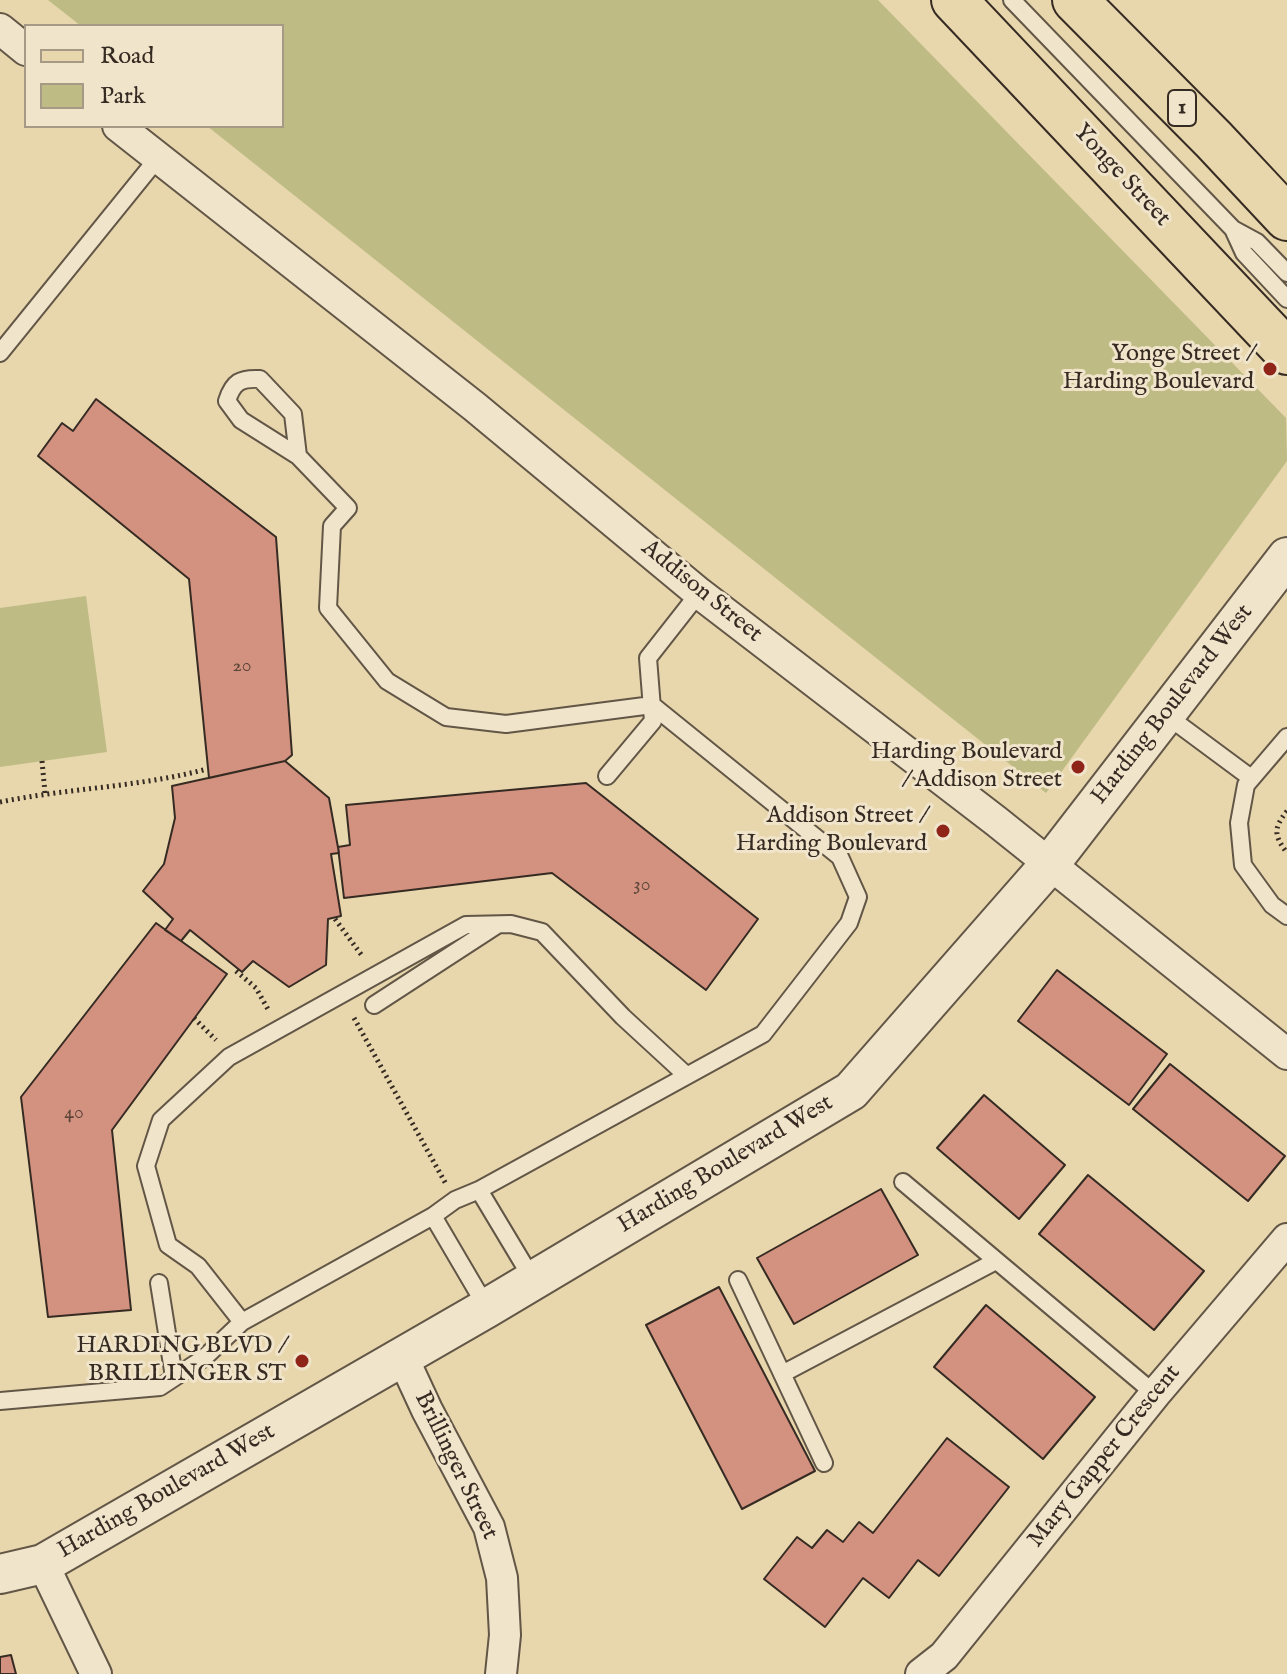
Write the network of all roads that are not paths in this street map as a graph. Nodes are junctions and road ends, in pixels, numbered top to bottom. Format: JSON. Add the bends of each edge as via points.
{"nodes":[{"id":1,"x":954,"y":0,"type":"edge"},
{"id":2,"x":1012,"y":0,"type":"edge"},
{"id":3,"x":1075,"y":0,"type":"edge"},
{"id":4,"x":0,"y":29,"type":"edge"},
{"id":5,"x":24,"y":48,"type":"edge"},
{"id":6,"x":120,"y":128,"type":"edge"},
{"id":7,"x":157,"y":159,"type":"junction"},
{"id":8,"x":1287,"y":218,"type":"edge"},
{"id":9,"x":1233,"y":229,"type":"junction"},
{"id":10,"x":1287,"y":273,"type":"edge"},
{"id":11,"x":1287,"y":299,"type":"edge"},
{"id":12,"x":1287,"y":352,"type":"edge"},
{"id":13,"x":0,"y":353,"type":"edge"},
{"id":14,"x":298,"y":456,"type":"junction"},
{"id":15,"x":1287,"y":557,"type":"edge"},
{"id":16,"x":699,"y":593,"type":"junction"},
{"id":17,"x":652,"y":705,"type":"junction"},
{"id":18,"x":1166,"y":715,"type":"junction"},
{"id":19,"x":1287,"y":737,"type":"edge"},
{"id":20,"x":607,"y":776,"type":"dead end"},
{"id":21,"x":1251,"y":778,"type":"junction"},
{"id":22,"x":1050,"y":864,"type":"junction"},
{"id":23,"x":1287,"y":916,"type":"edge"},
{"id":24,"x":498,"y":925,"type":"junction"},
{"id":25,"x":374,"y":1005,"type":"dead end"},
{"id":26,"x":1287,"y":1054,"type":"edge"},
{"id":27,"x":686,"y":1075,"type":"junction"},
{"id":28,"x":903,"y":1182,"type":"dead end"},
{"id":29,"x":479,"y":1190,"type":"junction"},
{"id":30,"x":433,"y":1216,"type":"junction"},
{"id":31,"x":1287,"y":1239,"type":"edge"},
{"id":32,"x":996,"y":1261,"type":"junction"},
{"id":33,"x":533,"y":1280,"type":"junction"},
{"id":34,"x":738,"y":1280,"type":"dead end"},
{"id":35,"x":159,"y":1283,"type":"dead end"},
{"id":36,"x":487,"y":1308,"type":"junction"},
{"id":37,"x":242,"y":1322,"type":"junction"},
{"id":38,"x":402,"y":1356,"type":"junction"},
{"id":39,"x":782,"y":1374,"type":"junction"},
{"id":40,"x":174,"y":1377,"type":"junction"},
{"id":41,"x":1155,"y":1394,"type":"junction"},
{"id":42,"x":0,"y":1401,"type":"edge"},
{"id":43,"x":824,"y":1463,"type":"dead end"},
{"id":44,"x":43,"y":1564,"type":"junction"},
{"id":45,"x":0,"y":1574,"type":"edge"},
{"id":46,"x":96,"y":1674,"type":"edge"},
{"id":47,"x":501,"y":1674,"type":"edge"},
{"id":48,"x":921,"y":1674,"type":"edge"}],
"edges":[{"from":1,"to":12,"type":"main road","name":"Yonge Street"},
{"from":2,"to":9,"type":"lane"},
{"from":3,"to":8,"type":"main road","number":"1"},
{"from":4,"to":5,"type":"street"},
{"from":6,"to":7,"type":"street","name":"Addison Street"},
{"from":7,"to":13,"type":"lane"},
{"from":7,"to":16,"type":"street","name":"Addison Street","via":[[475,407]]},
{"from":9,"to":10,"type":"lane","via":[[1257,242]]},
{"from":9,"to":11,"type":"lane","via":[[1244,253]]},
{"from":14,"to":14,"type":"lane","via":[[293,414],[260,379],[243,378],[232,386],[227,401],[241,420]]},
{"from":14,"to":17,"type":"lane","via":[[348,508],[332,526],[328,608],[387,681],[446,717],[506,724]]},
{"from":15,"to":18,"type":"street","name":"Harding Boulevard West"},
{"from":16,"to":17,"type":"lane","via":[[648,658]]},
{"from":16,"to":22,"type":"street","name":"Addison Street"},
{"from":17,"to":20,"type":"lane","via":[[653,721]]},
{"from":17,"to":27,"type":"lane","via":[[840,857],[858,897],[849,923],[763,1034]]},
{"from":18,"to":21,"type":"lane"},
{"from":18,"to":22,"type":"street","name":"Harding Boulevard West"},
{"from":19,"to":21,"type":"lane"},
{"from":21,"to":23,"type":"lane","via":[[1239,823],[1243,865],[1272,905]]},
{"from":22,"to":26,"type":"street","name":"Addison Street"},
{"from":22,"to":33,"type":"street","name":"Harding Boulevard West","via":[[851,1091]]},
{"from":24,"to":25,"type":"lane"},
{"from":24,"to":27,"type":"lane","via":[[542,932]]},
{"from":24,"to":37,"type":"lane","via":[[466,925],[229,1057],[161,1120],[146,1166],[168,1245],[198,1266]]},
{"from":27,"to":29,"type":"lane"},
{"from":28,"to":32,"type":"lane"},
{"from":29,"to":30,"type":"lane"},
{"from":29,"to":33,"type":"lane"},
{"from":30,"to":36,"type":"lane"},
{"from":30,"to":37,"type":"lane"},
{"from":31,"to":41,"type":"street","name":"Mary Gapper Crescent"},
{"from":32,"to":39,"type":"lane"},
{"from":32,"to":41,"type":"lane"},
{"from":33,"to":36,"type":"street","name":"Harding Boulevard West"},
{"from":34,"to":39,"type":"lane"},
{"from":35,"to":40,"type":"lane"},
{"from":36,"to":38,"type":"street","name":"Harding Boulevard West"},
{"from":37,"to":40,"type":"lane","via":[[204,1358]]},
{"from":38,"to":44,"type":"street","name":"Harding Boulevard West"},
{"from":38,"to":47,"type":"street","name":"Brillinger Street","via":[[489,1527],[502,1578]]},
{"from":39,"to":43,"type":"lane"},
{"from":40,"to":42,"type":"lane","via":[[160,1387]]},
{"from":41,"to":48,"type":"street","name":"Mary Gapper Crescent","via":[[944,1656]]},
{"from":44,"to":45,"type":"street","name":"Harding Boulevard West"},
{"from":44,"to":46,"type":"street"}]}
